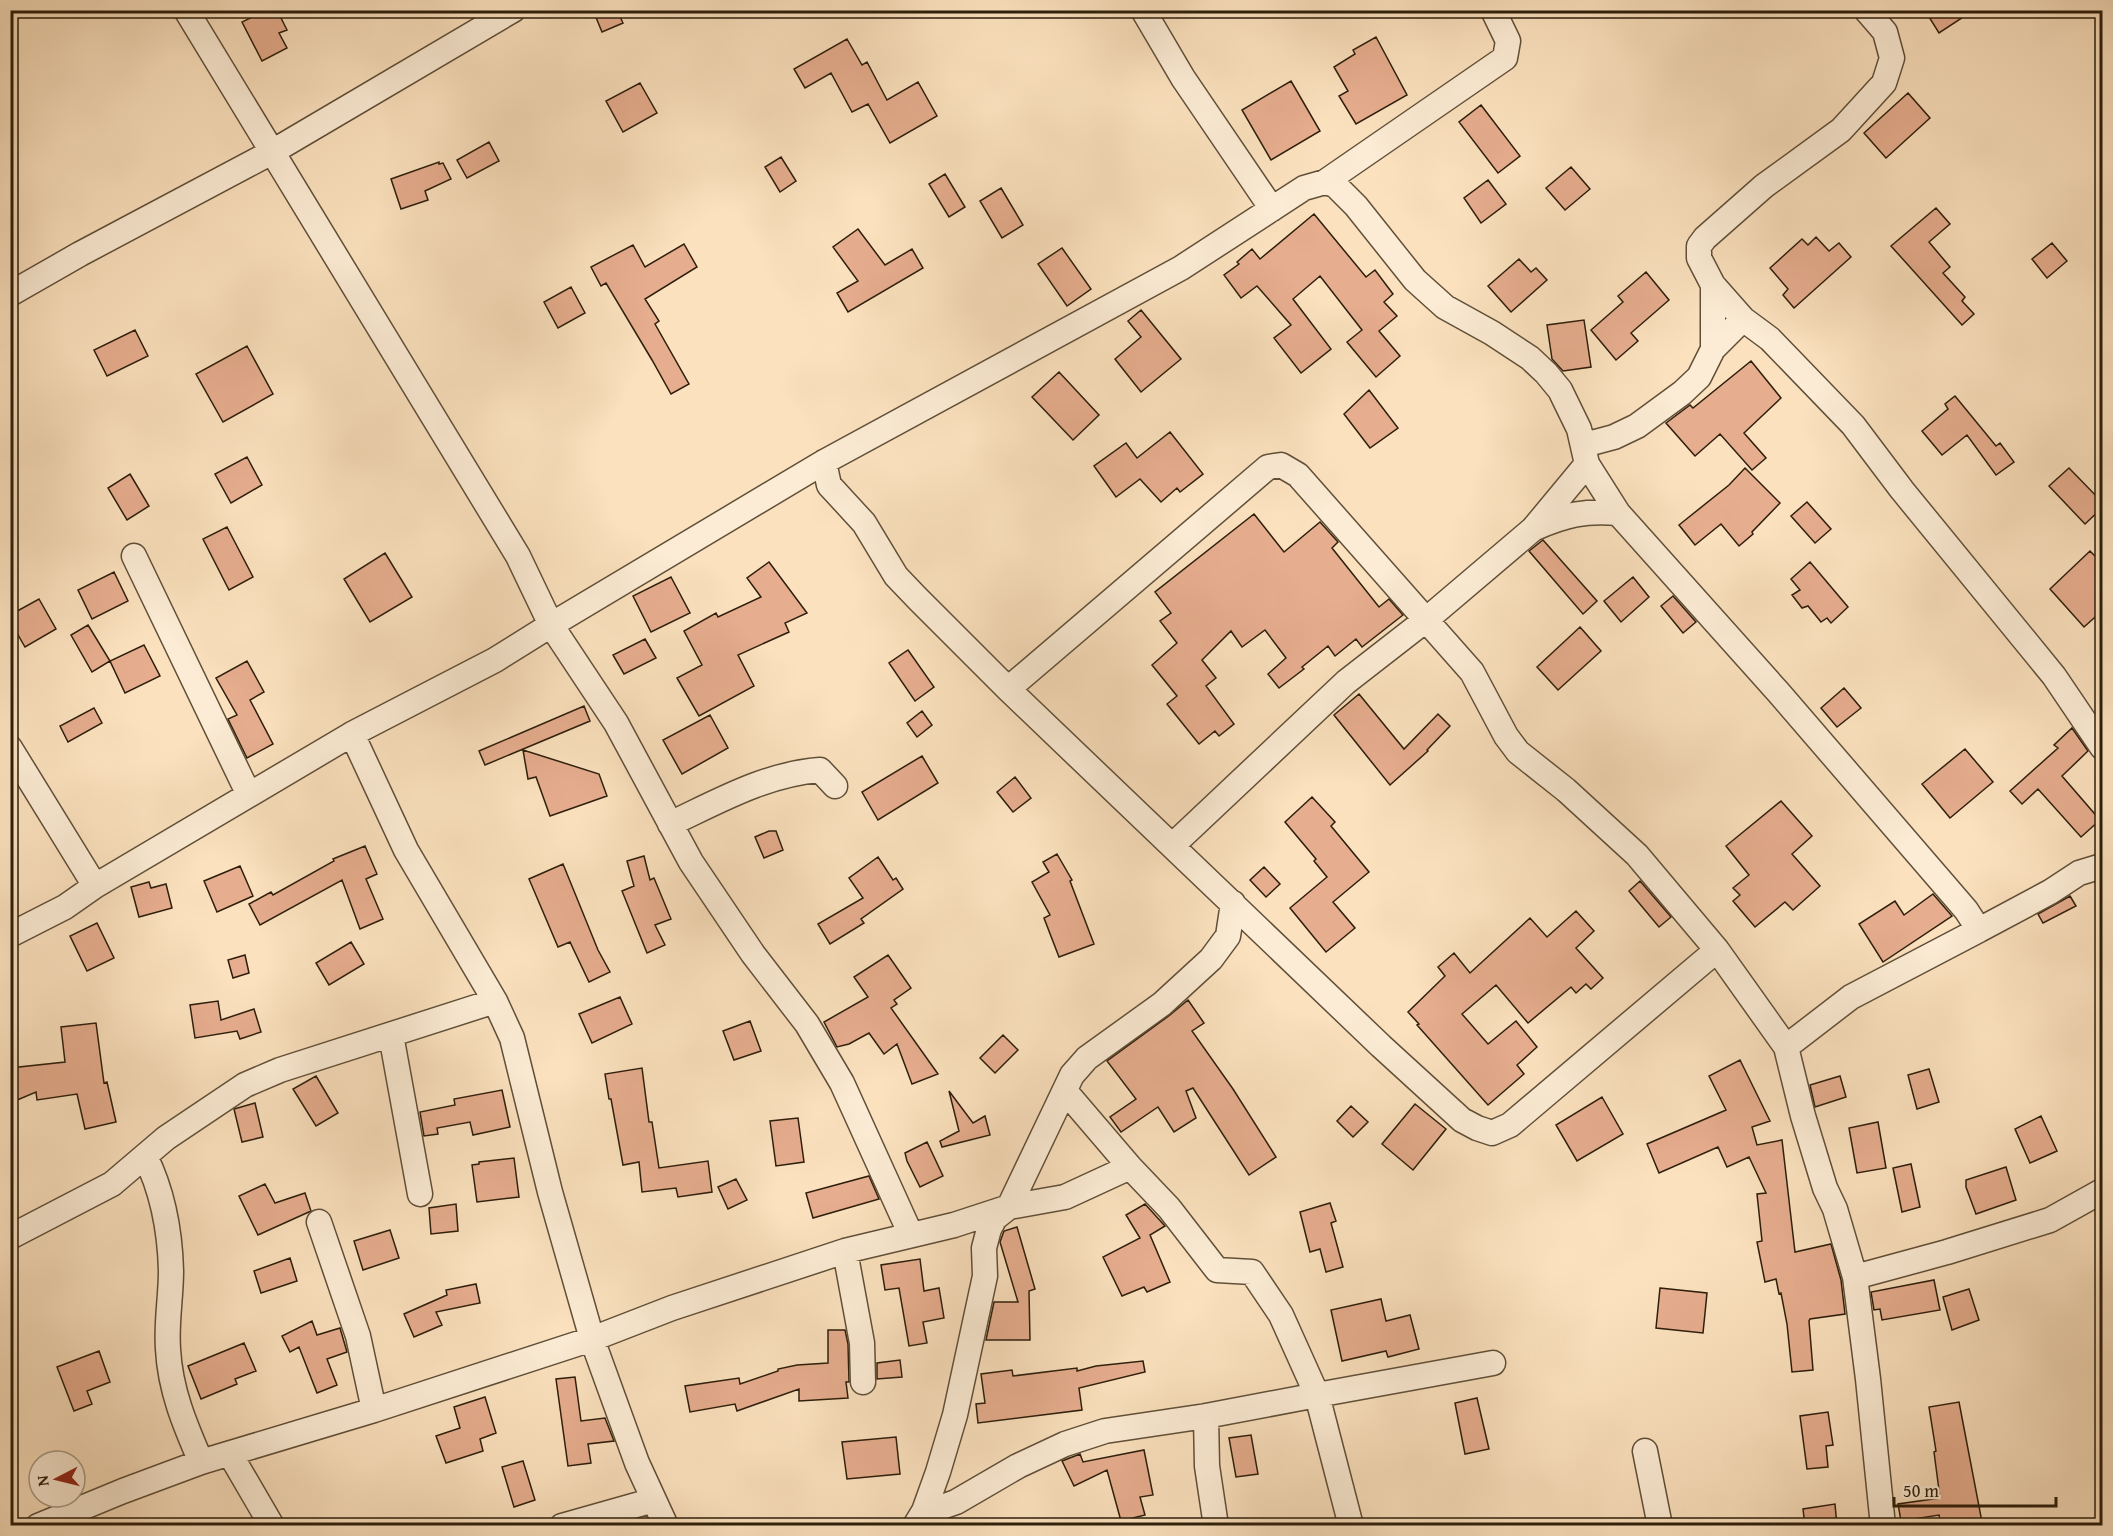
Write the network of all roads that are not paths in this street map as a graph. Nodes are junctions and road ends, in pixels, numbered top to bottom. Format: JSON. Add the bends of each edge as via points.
{"nodes":[{"id":1,"x":186,"y":10,"type":"edge"},
{"id":2,"x":513,"y":10,"type":"edge"},
{"id":3,"x":1143,"y":10,"type":"edge"},
{"id":4,"x":1492,"y":10,"type":"edge"},
{"id":5,"x":1866,"y":10,"type":"edge"},
{"id":6,"x":272,"y":152,"type":"junction"},
{"id":7,"x":1325,"y":182,"type":"junction"},
{"id":8,"x":1272,"y":209,"type":"junction"},
{"id":9,"x":1713,"y":285,"type":"junction"},
{"id":10,"x":10,"y":294,"type":"edge"},
{"id":11,"x":1743,"y":319,"type":"junction"},
{"id":12,"x":1713,"y":349,"type":"junction"},
{"id":13,"x":1586,"y":454,"type":"junction"},
{"id":14,"x":827,"y":474,"type":"junction"},
{"id":15,"x":1618,"y":513,"type":"junction"},
{"id":16,"x":1533,"y":529,"type":"junction"},
{"id":17,"x":134,"y":556,"type":"dead end"},
{"id":18,"x":1426,"y":619,"type":"junction"},
{"id":19,"x":551,"y":625,"type":"junction"},
{"id":20,"x":1008,"y":689,"type":"junction"},
{"id":21,"x":352,"y":734,"type":"junction"},
{"id":22,"x":2103,"y":747,"type":"edge"},
{"id":23,"x":10,"y":748,"type":"edge"},
{"id":24,"x":835,"y":786,"type":"dead end"},
{"id":25,"x":249,"y":795,"type":"junction"},
{"id":26,"x":670,"y":824,"type":"junction"},
{"id":27,"x":1173,"y":845,"type":"junction"},
{"id":28,"x":2103,"y":866,"type":"edge"},
{"id":29,"x":94,"y":886,"type":"junction"},
{"id":30,"x":1233,"y":903,"type":"junction"},
{"id":31,"x":1256,"y":926,"type":"junction"},
{"id":32,"x":1978,"y":930,"type":"junction"},
{"id":33,"x":10,"y":935,"type":"edge"},
{"id":34,"x":1228,"y":936,"type":"junction"},
{"id":35,"x":1717,"y":950,"type":"junction"},
{"id":36,"x":495,"y":1001,"type":"junction"},
{"id":37,"x":391,"y":1035,"type":"junction"},
{"id":38,"x":1786,"y":1047,"type":"junction"},
{"id":39,"x":1065,"y":1091,"type":"junction"},
{"id":40,"x":145,"y":1156,"type":"junction"},
{"id":41,"x":1130,"y":1167,"type":"junction"},
{"id":42,"x":2103,"y":1191,"type":"edge"},
{"id":43,"x":420,"y":1194,"type":"dead end"},
{"id":44,"x":1009,"y":1207,"type":"junction"},
{"id":45,"x":319,"y":1222,"type":"dead end"},
{"id":46,"x":954,"y":1225,"type":"junction"},
{"id":47,"x":911,"y":1235,"type":"junction"},
{"id":48,"x":10,"y":1238,"type":"edge"},
{"id":49,"x":984,"y":1248,"type":"junction"},
{"id":50,"x":845,"y":1251,"type":"junction"},
{"id":51,"x":1855,"y":1277,"type":"junction"},
{"id":52,"x":592,"y":1339,"type":"junction"},
{"id":53,"x":1493,"y":1363,"type":"dead end"},
{"id":54,"x":863,"y":1382,"type":"dead end"},
{"id":55,"x":1317,"y":1395,"type":"junction"},
{"id":56,"x":374,"y":1410,"type":"junction"},
{"id":57,"x":1206,"y":1416,"type":"junction"},
{"id":58,"x":1645,"y":1451,"type":"dead end"},
{"id":59,"x":230,"y":1454,"type":"junction"},
{"id":60,"x":201,"y":1462,"type":"junction"},
{"id":61,"x":654,"y":1500,"type":"junction"},
{"id":62,"x":919,"y":1518,"type":"edge"},
{"id":63,"x":38,"y":1526,"type":"edge"},
{"id":64,"x":272,"y":1526,"type":"edge"},
{"id":65,"x":562,"y":1526,"type":"edge"},
{"id":66,"x":666,"y":1526,"type":"edge"},
{"id":67,"x":1216,"y":1526,"type":"edge"},
{"id":68,"x":1351,"y":1526,"type":"edge"},
{"id":69,"x":1660,"y":1526,"type":"edge"},
{"id":70,"x":1883,"y":1526,"type":"edge"}],
"edges":[{"from":1,"to":6,"type":"street"},
{"from":2,"to":6,"type":"street"},
{"from":3,"to":8,"type":"street","via":[[1183,78]]},
{"from":4,"to":7,"type":"street","via":[[1508,41],[1505,58]]},
{"from":5,"to":9,"type":"street","via":[[1884,32],[1892,58],[1884,83],[1841,130],[1764,186],[1699,246],[1699,258]]},
{"from":6,"to":10,"type":"street"},
{"from":6,"to":19,"type":"street","via":[[518,556]]},
{"from":7,"to":8,"type":"street","via":[[1304,188]]},
{"from":7,"to":13,"type":"street","via":[[1356,206],[1415,280],[1445,307],[1492,333],[1546,373],[1560,390]]},
{"from":8,"to":14,"type":"street","via":[[1181,268]]},
{"from":9,"to":11,"type":"street"},
{"from":9,"to":12,"type":"street"},
{"from":11,"to":12,"type":"street"},
{"from":11,"to":22,"type":"street","via":[[1770,339],[1853,425],[2054,676]]},
{"from":12,"to":13,"type":"street","via":[[1699,377],[1682,393],[1637,426]]},
{"from":13,"to":15,"type":"street"},
{"from":13,"to":16,"type":"street"},
{"from":14,"to":19,"type":"street","via":[[798,479]]},
{"from":14,"to":20,"type":"street","via":[[864,523],[896,576]]},
{"from":15,"to":16,"type":"street","via":[[1583,512]]},
{"from":15,"to":32,"type":"street","via":[[1771,684],[1966,910]]},
{"from":16,"to":18,"type":"street"},
{"from":17,"to":25,"type":"street"},
{"from":18,"to":20,"type":"street","via":[[1298,475],[1274,465],[1232,496]]},
{"from":18,"to":27,"type":"street","via":[[1346,682]]},
{"from":18,"to":35,"type":"street","via":[[1472,672],[1518,752],[1637,855]]},
{"from":19,"to":21,"type":"street","via":[[495,660]]},
{"from":19,"to":26,"type":"street","via":[[615,723]]},
{"from":20,"to":27,"type":"street"},
{"from":21,"to":25,"type":"street"},
{"from":21,"to":36,"type":"street","via":[[406,850]]},
{"from":23,"to":29,"type":"street"},
{"from":24,"to":26,"type":"street","via":[[820,770],[797,772],[751,785]]},
{"from":25,"to":29,"type":"street"},
{"from":26,"to":47,"type":"street","via":[[718,905],[807,1024],[843,1083]]},
{"from":27,"to":30,"type":"street"},
{"from":28,"to":32,"type":"street","via":[[2079,873]]},
{"from":29,"to":33,"type":"street","via":[[65,907]]},
{"from":30,"to":31,"type":"street"},
{"from":30,"to":34,"type":"street"},
{"from":31,"to":34,"type":"street"},
{"from":31,"to":35,"type":"street","via":[[1462,1120],[1492,1133],[1510,1125],[1536,1104]]},
{"from":32,"to":38,"type":"street","via":[[1851,997]]},
{"from":34,"to":39,"type":"street","via":[[1211,959],[1162,1004],[1087,1058],[1072,1075]]},
{"from":35,"to":38,"type":"street"},
{"from":36,"to":37,"type":"street"},
{"from":36,"to":52,"type":"street","via":[[512,1038]]},
{"from":37,"to":40,"type":"street","via":[[245,1084]]},
{"from":37,"to":43,"type":"street"},
{"from":38,"to":51,"type":"street","via":[[1803,1116]]},
{"from":39,"to":41,"type":"street"},
{"from":39,"to":44,"type":"street"},
{"from":40,"to":48,"type":"street","via":[[112,1184]]},
{"from":40,"to":60,"type":"street","via":[[164,1205],[168,1235],[168,1348],[175,1395]]},
{"from":41,"to":44,"type":"street","via":[[1065,1197]]},
{"from":41,"to":55,"type":"street","via":[[1169,1208],[1217,1270],[1252,1272],[1281,1315]]},
{"from":42,"to":51,"type":"street","via":[[2050,1220]]},
{"from":44,"to":46,"type":"street"},
{"from":44,"to":49,"type":"street","via":[[991,1223]]},
{"from":45,"to":56,"type":"street","via":[[358,1336]]},
{"from":46,"to":47,"type":"street"},
{"from":46,"to":49,"type":"street","via":[[973,1234]]},
{"from":47,"to":50,"type":"street"},
{"from":49,"to":62,"type":"street","via":[[985,1276],[956,1415]]},
{"from":50,"to":52,"type":"street"},
{"from":50,"to":54,"type":"street","via":[[862,1343]]},
{"from":51,"to":70,"type":"street"},
{"from":52,"to":56,"type":"street"},
{"from":52,"to":61,"type":"street"},
{"from":53,"to":55,"type":"street"},
{"from":55,"to":57,"type":"street"},
{"from":55,"to":68,"type":"street"},
{"from":56,"to":59,"type":"street"},
{"from":57,"to":62,"type":"street","via":[[1105,1431],[1065,1444]]},
{"from":57,"to":67,"type":"street","via":[[1207,1466]]},
{"from":58,"to":69,"type":"street"},
{"from":59,"to":60,"type":"street"},
{"from":59,"to":64,"type":"street"},
{"from":60,"to":63,"type":"street"},
{"from":61,"to":65,"type":"street"},
{"from":61,"to":66,"type":"street"}]}
